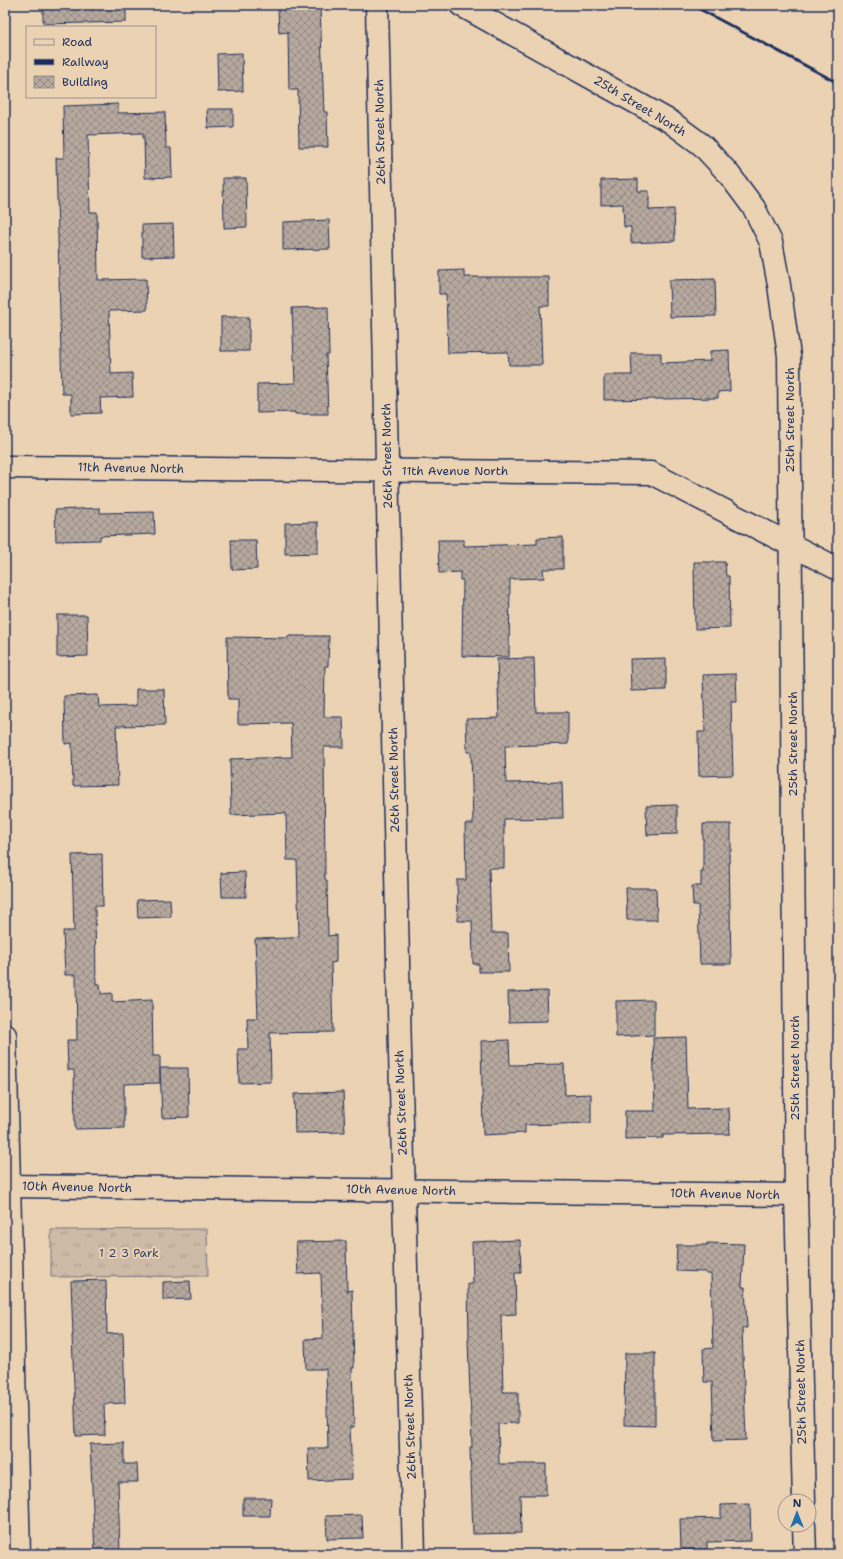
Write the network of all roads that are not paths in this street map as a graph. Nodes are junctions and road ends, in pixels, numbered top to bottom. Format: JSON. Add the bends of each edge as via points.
{"nodes":[{"id":1,"x":377,"y":5,"type":"edge"},
{"id":2,"x":461,"y":5,"type":"edge"},
{"id":3,"x":5,"y":467,"type":"edge"},
{"id":4,"x":387,"y":471,"type":"junction"},
{"id":5,"x":791,"y":545,"type":"junction"},
{"id":6,"x":838,"y":569,"type":"edge"},
{"id":7,"x":5,"y":1035,"type":"edge"},
{"id":8,"x":7,"y":1186,"type":"edge"},
{"id":9,"x":404,"y":1190,"type":"junction"},
{"id":10,"x":796,"y":1195,"type":"junction"},
{"id":11,"x":804,"y":1493,"type":"edge"},
{"id":12,"x":804,"y":1533,"type":"edge"},
{"id":13,"x":19,"y":1554,"type":"edge"},
{"id":14,"x":414,"y":1554,"type":"edge"},
{"id":15,"x":805,"y":1554,"type":"edge"}],
"edges":[{"from":1,"to":4,"type":"street","name":"26th Street North"},
{"from":2,"to":5,"type":"street","name":"25th Street North","via":[[671,122],[702,145],[728,172],[754,208],[771,242],[789,356]]},
{"from":3,"to":4,"type":"street","name":"11th Avenue North"},
{"from":4,"to":5,"type":"street","name":"11th Avenue North","via":[[651,473]]},
{"from":4,"to":9,"type":"street","name":"26th Street North"},
{"from":5,"to":6,"type":"street","name":"11th Avenue North"},
{"from":5,"to":10,"type":"street","name":"25th Street North"},
{"from":7,"to":8,"type":"street"},
{"from":8,"to":9,"type":"street","name":"10th Avenue North"},
{"from":8,"to":13,"type":"street"},
{"from":9,"to":10,"type":"street","name":"10th Avenue North"},
{"from":9,"to":14,"type":"street","name":"26th Street North"},
{"from":10,"to":11,"type":"street","name":"25th Street North"},
{"from":12,"to":15,"type":"street"}]}
